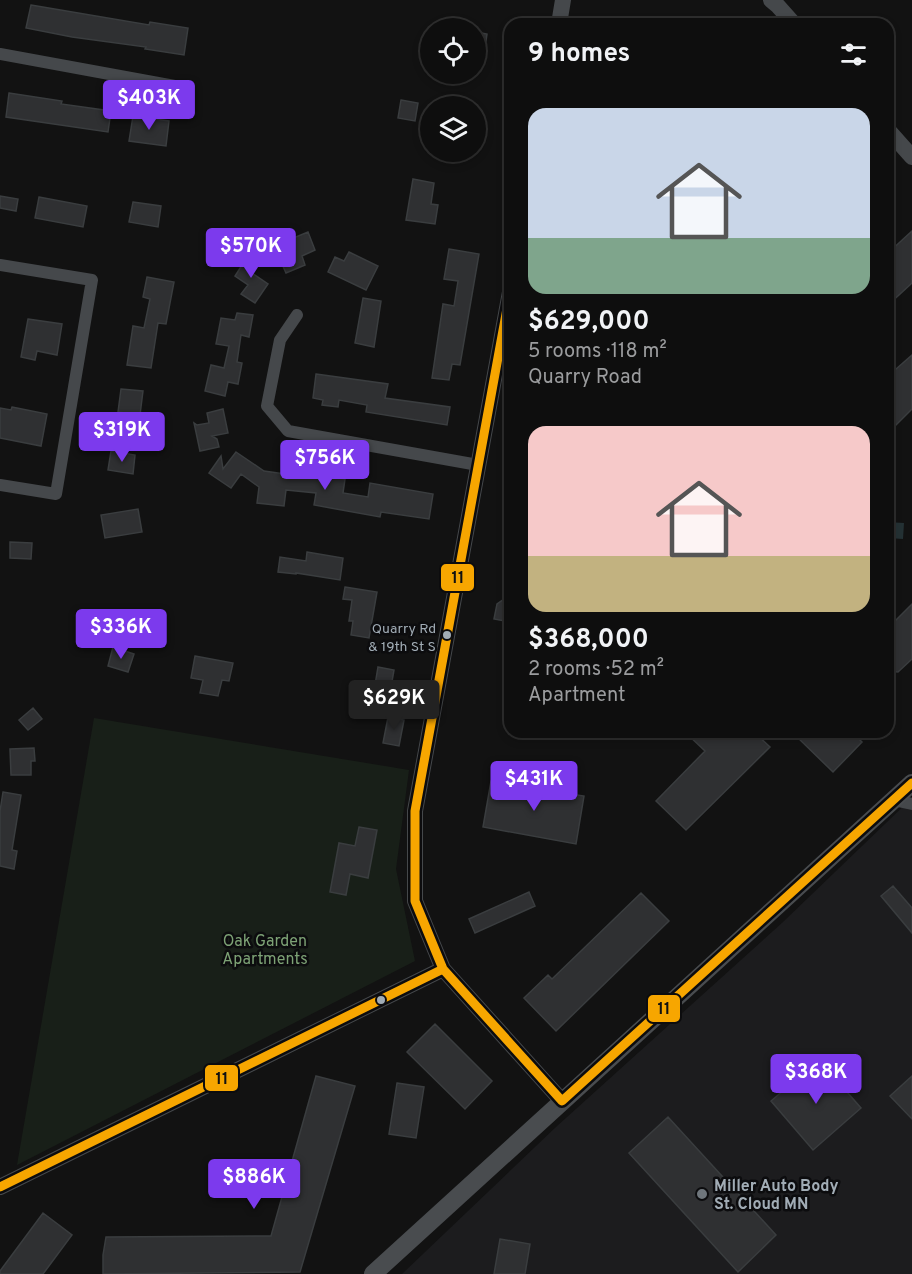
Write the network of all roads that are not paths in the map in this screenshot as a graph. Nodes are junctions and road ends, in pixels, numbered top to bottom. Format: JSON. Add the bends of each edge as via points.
{"nodes":[{"id":1,"x":563,"y":0,"type":"edge"},
{"id":2,"x":771,"y":0,"type":"edge"},
{"id":3,"x":560,"y":18,"type":"edge"},
{"id":4,"x":789,"y":18,"type":"edge"},
{"id":5,"x":0,"y":54,"type":"edge"},
{"id":6,"x":180,"y":87,"type":"dead end"},
{"id":7,"x":894,"y":137,"type":"edge"},
{"id":8,"x":912,"y":157,"type":"edge"},
{"id":9,"x":0,"y":264,"type":"edge"},
{"id":10,"x":297,"y":315,"type":"dead end"},
{"id":11,"x":504,"y":324,"type":"edge"},
{"id":12,"x":478,"y":465,"type":"junction"},
{"id":13,"x":0,"y":485,"type":"edge"},
{"id":14,"x":912,"y":783,"type":"edge"},
{"id":15,"x":893,"y":800,"type":"junction"},
{"id":16,"x":912,"y":804,"type":"edge"},
{"id":17,"x":443,"y":969,"type":"junction"},
{"id":18,"x":562,"y":1101,"type":"junction"},
{"id":19,"x":0,"y":1188,"type":"edge"},
{"id":20,"x":374,"y":1273,"type":"edge"}],
"edges":[{"from":1,"to":3,"type":"street"},
{"from":2,"to":4,"type":"street"},
{"from":5,"to":6,"type":"street"},
{"from":7,"to":8,"type":"street"},
{"from":9,"to":13,"type":"street","via":[[92,280],[56,494]]},
{"from":10,"to":12,"type":"street","via":[[280,340],[267,405],[288,431]]},
{"from":11,"to":12,"type":"street"},
{"from":12,"to":17,"type":"street","via":[[415,811],[415,901]]},
{"from":14,"to":15,"type":"main road"},
{"from":15,"to":16,"type":"street"},
{"from":15,"to":18,"type":"main road"},
{"from":17,"to":18,"type":"street"},
{"from":17,"to":19,"type":"street"},
{"from":18,"to":20,"type":"main road"}]}
